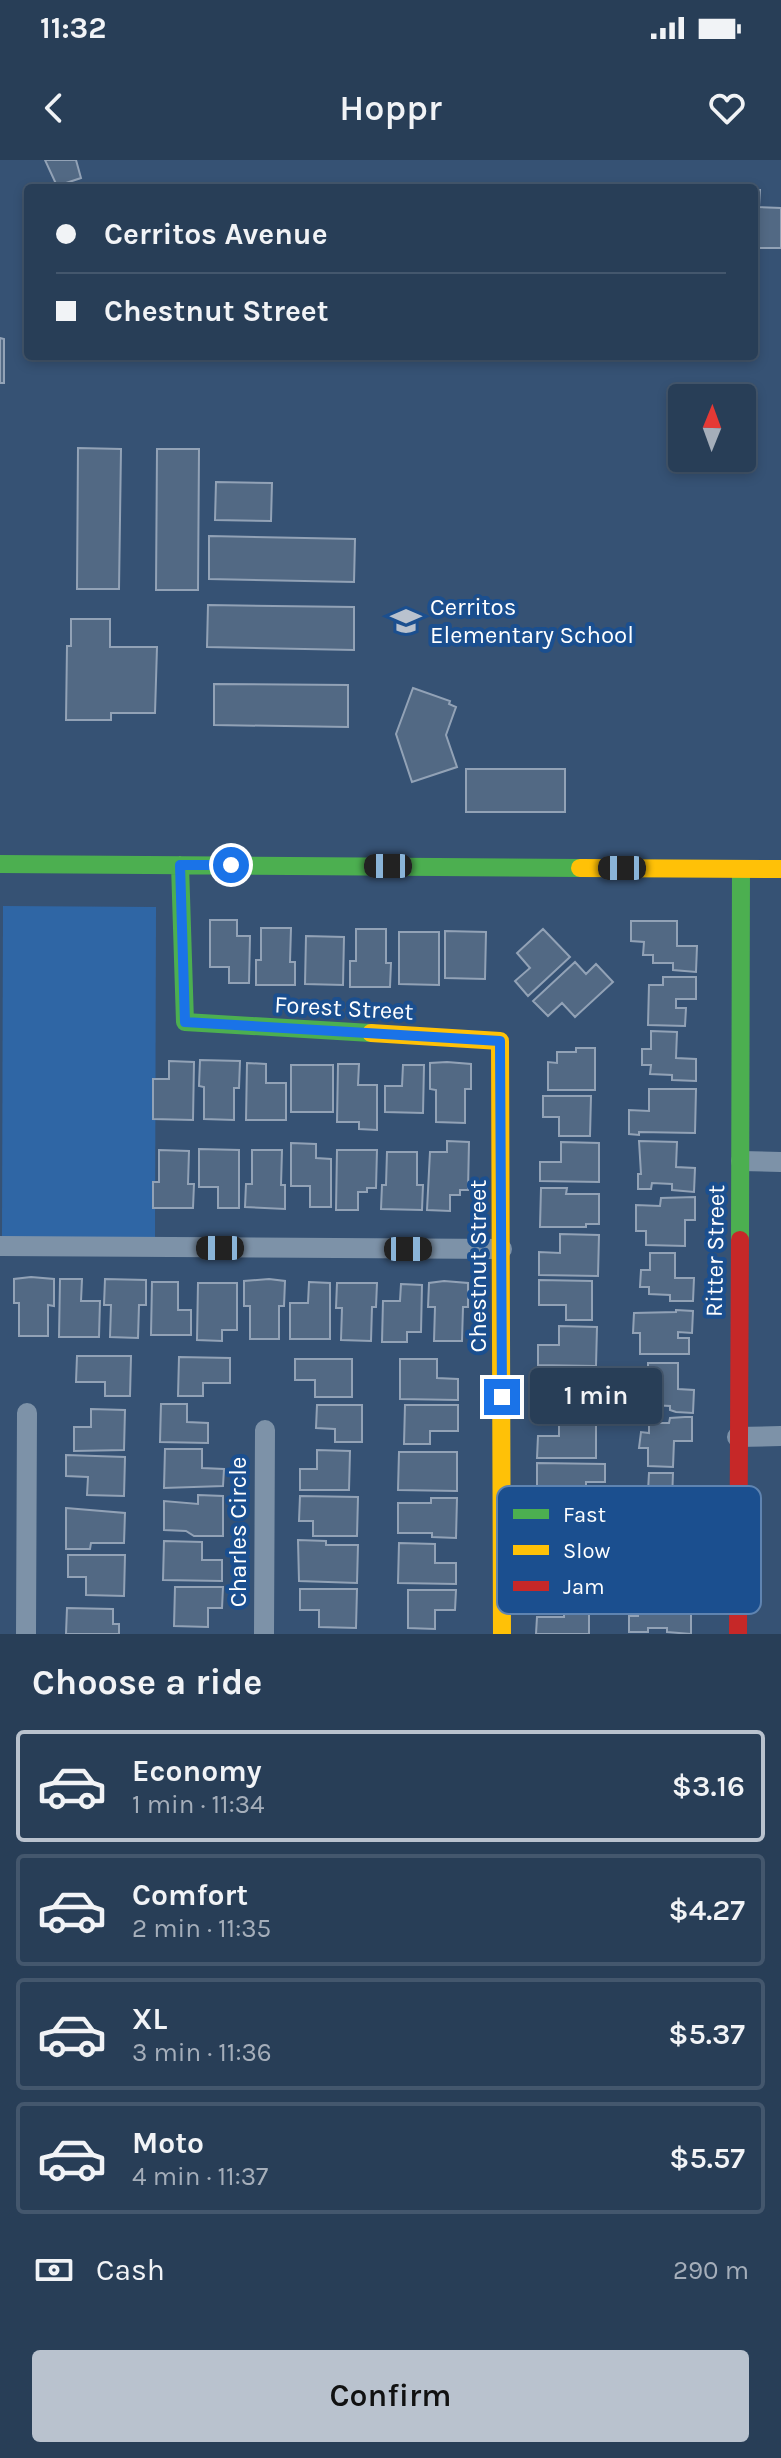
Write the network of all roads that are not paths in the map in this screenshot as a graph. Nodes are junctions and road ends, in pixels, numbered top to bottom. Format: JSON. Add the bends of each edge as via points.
{"nodes":[{"id":1,"x":0,"y":864,"type":"edge"},
{"id":2,"x":180,"y":865,"type":"junction"},
{"id":3,"x":741,"y":869,"type":"junction"},
{"id":4,"x":781,"y":869,"type":"edge"},
{"id":5,"x":500,"y":1041,"type":"joint"},
{"id":6,"x":741,"y":1161,"type":"junction"},
{"id":7,"x":781,"y":1162,"type":"edge"},
{"id":8,"x":0,"y":1246,"type":"edge"},
{"id":9,"x":502,"y":1249,"type":"junction"},
{"id":10,"x":27,"y":1413,"type":"dead end"},
{"id":11,"x":265,"y":1430,"type":"dead end"},
{"id":12,"x":781,"y":1436,"type":"edge"},
{"id":13,"x":737,"y":1437,"type":"junction"},
{"id":14,"x":502,"y":1486,"type":"edge"},
{"id":15,"x":737,"y":1486,"type":"edge"},
{"id":16,"x":738,"y":1614,"type":"edge"},
{"id":17,"x":26,"y":1634,"type":"edge"},
{"id":18,"x":264,"y":1634,"type":"edge"},
{"id":19,"x":738,"y":1634,"type":"edge"}],
"edges":[{"from":1,"to":2,"type":"street"},
{"from":2,"to":3,"type":"street"},
{"from":2,"to":5,"type":"street","name":"Forest Street","via":[[185,1022]]},
{"from":3,"to":4,"type":"street"},
{"from":3,"to":6,"type":"street","name":"Ritter Street"},
{"from":5,"to":9,"type":"street","name":"Chestnut Street"},
{"from":6,"to":7,"type":"street"},
{"from":6,"to":13,"type":"street","name":"Ritter Street"},
{"from":8,"to":9,"type":"street"},
{"from":9,"to":14,"type":"street","name":"Chestnut Street"},
{"from":10,"to":17,"type":"street"},
{"from":11,"to":18,"type":"street","name":"Charles Circle"},
{"from":12,"to":13,"type":"street"},
{"from":13,"to":15,"type":"street","name":"Ritter Street"},
{"from":16,"to":19,"type":"street","name":"Ritter Street"}]}
